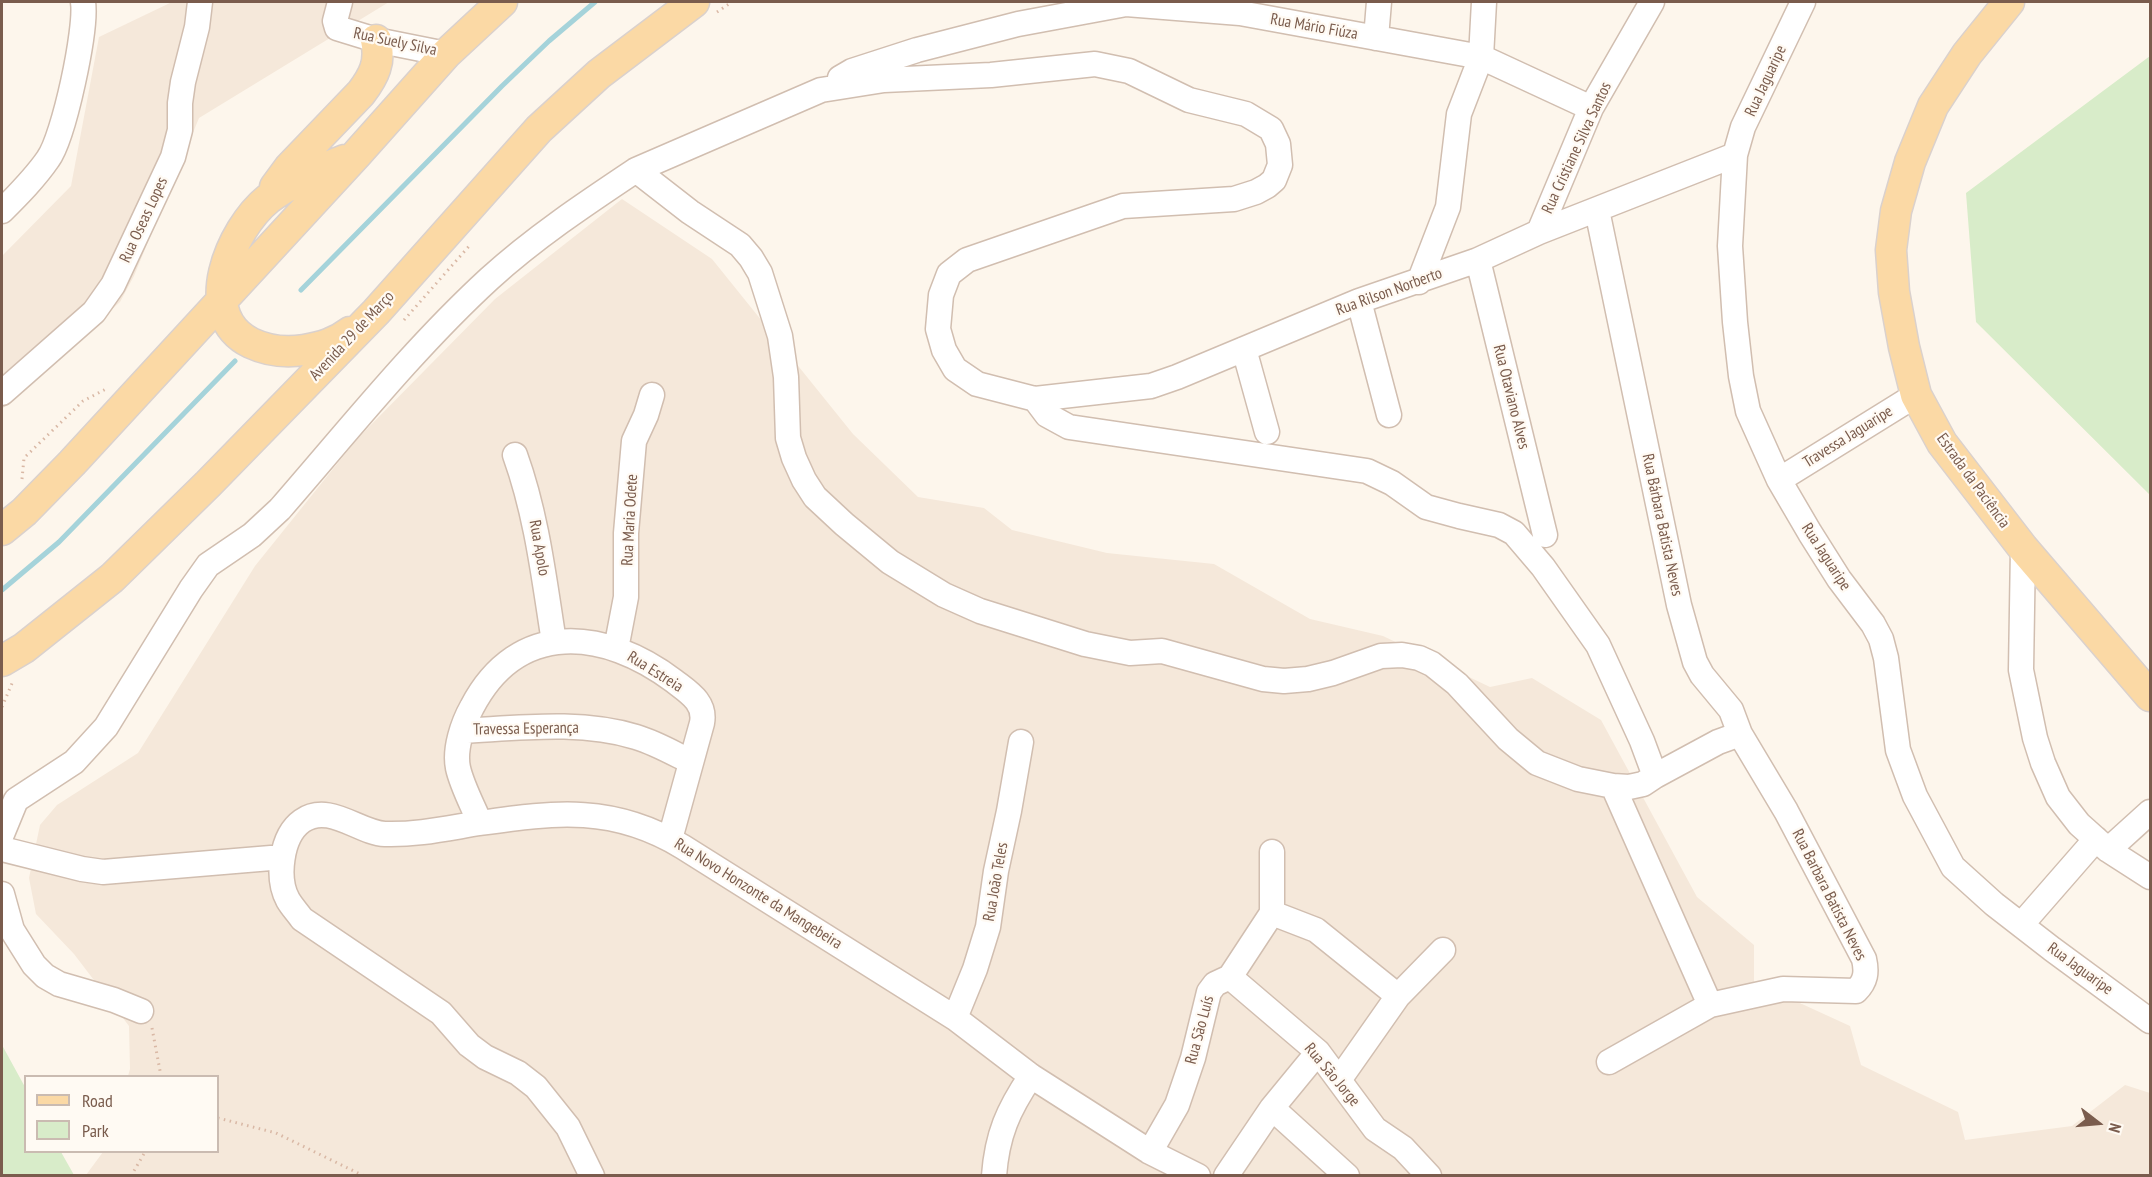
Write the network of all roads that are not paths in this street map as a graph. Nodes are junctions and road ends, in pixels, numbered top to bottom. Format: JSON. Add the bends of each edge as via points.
{"nodes":[{"id":1,"x":200,"y":2,"type":"edge"},
{"id":2,"x":340,"y":2,"type":"edge"},
{"id":3,"x":502,"y":2,"type":"edge"},
{"id":4,"x":694,"y":2,"type":"edge"},
{"id":5,"x":1379,"y":2,"type":"edge"},
{"id":6,"x":1484,"y":2,"type":"edge"},
{"id":7,"x":1652,"y":2,"type":"edge"},
{"id":8,"x":1803,"y":2,"type":"edge"},
{"id":9,"x":2008,"y":2,"type":"edge"},
{"id":10,"x":1126,"y":3,"type":"edge"},
{"id":11,"x":91,"y":4,"type":"edge"},
{"id":12,"x":1241,"y":8,"type":"edge"},
{"id":13,"x":1376,"y":38,"type":"junction"},
{"id":14,"x":376,"y":40,"type":"junction"},
{"id":15,"x":446,"y":54,"type":"junction"},
{"id":16,"x":1481,"y":57,"type":"junction"},
{"id":17,"x":821,"y":90,"type":"junction"},
{"id":18,"x":1592,"y":108,"type":"junction"},
{"id":19,"x":356,"y":155,"type":"junction"},
{"id":20,"x":1735,"y":155,"type":"junction"},
{"id":21,"x":636,"y":170,"type":"junction"},
{"id":22,"x":268,"y":200,"type":"junction"},
{"id":23,"x":1597,"y":210,"type":"junction"},
{"id":24,"x":2,"y":211,"type":"edge"},
{"id":25,"x":1539,"y":232,"type":"junction"},
{"id":26,"x":1478,"y":260,"type":"junction"},
{"id":27,"x":1419,"y":282,"type":"junction"},
{"id":28,"x":222,"y":301,"type":"junction"},
{"id":29,"x":1359,"y":301,"type":"junction"},
{"id":30,"x":376,"y":312,"type":"junction"},
{"id":31,"x":1244,"y":349,"type":"junction"},
{"id":32,"x":2,"y":393,"type":"edge"},
{"id":33,"x":652,"y":395,"type":"dead end"},
{"id":34,"x":1916,"y":395,"type":"junction"},
{"id":35,"x":1035,"y":399,"type":"junction"},
{"id":36,"x":1389,"y":415,"type":"dead end"},
{"id":37,"x":1267,"y":432,"type":"dead end"},
{"id":38,"x":515,"y":456,"type":"dead end"},
{"id":39,"x":1779,"y":480,"type":"junction"},
{"id":40,"x":2,"y":530,"type":"edge"},
{"id":41,"x":1545,"y":535,"type":"dead end"},
{"id":42,"x":2023,"y":548,"type":"junction"},
{"id":43,"x":554,"y":642,"type":"junction"},
{"id":44,"x":616,"y":649,"type":"junction"},
{"id":45,"x":2,"y":662,"type":"edge"},
{"id":46,"x":2151,"y":696,"type":"edge"},
{"id":47,"x":462,"y":731,"type":"junction"},
{"id":48,"x":1740,"y":734,"type":"junction"},
{"id":49,"x":1021,"y":742,"type":"dead end"},
{"id":50,"x":691,"y":762,"type":"junction"},
{"id":51,"x":1655,"y":776,"type":"junction"},
{"id":52,"x":1613,"y":786,"type":"junction"},
{"id":53,"x":2151,"y":812,"type":"edge"},
{"id":54,"x":480,"y":823,"type":"junction"},
{"id":55,"x":2,"y":834,"type":"edge"},
{"id":56,"x":670,"y":839,"type":"junction"},
{"id":57,"x":2102,"y":845,"type":"junction"},
{"id":58,"x":2,"y":849,"type":"edge"},
{"id":59,"x":1272,"y":852,"type":"dead end"},
{"id":60,"x":283,"y":856,"type":"junction"},
{"id":61,"x":2151,"y":877,"type":"edge"},
{"id":62,"x":2,"y":894,"type":"edge"},
{"id":63,"x":1272,"y":913,"type":"junction"},
{"id":64,"x":2021,"y":925,"type":"junction"},
{"id":65,"x":1443,"y":950,"type":"dead end"},
{"id":66,"x":1230,"y":977,"type":"junction"},
{"id":67,"x":1398,"y":996,"type":"junction"},
{"id":68,"x":1710,"y":1005,"type":"junction"},
{"id":69,"x":141,"y":1011,"type":"road end"},
{"id":70,"x":955,"y":1018,"type":"junction"},
{"id":71,"x":2151,"y":1021,"type":"edge"},
{"id":72,"x":1318,"y":1052,"type":"junction"},
{"id":73,"x":1609,"y":1062,"type":"dead end"},
{"id":74,"x":1031,"y":1077,"type":"junction"},
{"id":75,"x":1339,"y":1080,"type":"junction"},
{"id":76,"x":1272,"y":1108,"type":"junction"},
{"id":77,"x":1150,"y":1152,"type":"junction"},
{"id":78,"x":592,"y":1176,"type":"edge"},
{"id":79,"x":994,"y":1176,"type":"edge"},
{"id":80,"x":1198,"y":1176,"type":"edge"},
{"id":81,"x":1226,"y":1176,"type":"edge"},
{"id":82,"x":1347,"y":1176,"type":"edge"},
{"id":83,"x":1429,"y":1176,"type":"edge"}],
"edges":[{"from":1,"to":32,"type":"street","name":"Rua Oseas Lopes","via":[[183,82],[180,130],[173,157],[113,285],[94,312]]},
{"from":2,"to":14,"type":"street","name":"Rua Suely Silva","via":[[337,28]]},
{"from":3,"to":15,"type":"main road"},
{"from":4,"to":30,"type":"main road","name":"Avenida 29 de Março","via":[[599,74],[539,129]]},
{"from":5,"to":13,"type":"street"},
{"from":6,"to":16,"type":"street"},
{"from":7,"to":18,"type":"street","name":"Rua Cristiane Silva Santos"},
{"from":8,"to":20,"type":"street","name":"Rua Jaguaripe","via":[[1743,127]]},
{"from":9,"to":34,"type":"main road","name":"Estrada da Paciência","via":[[1933,106],[1910,162],[1896,211],[1891,250],[1894,292]]},
{"from":10,"to":12,"type":"street","name":"Rua Mário Fiúza"},
{"from":10,"to":17,"type":"street","name":"Rua Mário Fiúza","via":[[1018,24],[916,50],[852,71]]},
{"from":11,"to":24,"type":"street","via":[[68,109],[50,158]]},
{"from":12,"to":13,"type":"street","name":"Rua Mário Fiúza"},
{"from":13,"to":16,"type":"street","name":"Rua Mário Fiúza"},
{"from":14,"to":15,"type":"street","name":"Rua Suely Silva"},
{"from":14,"to":22,"type":"main road","via":[[378,64],[370,81],[289,168]]},
{"from":15,"to":19,"type":"main road"},
{"from":16,"to":18,"type":"street","name":"Rua Mário Fiúza"},
{"from":16,"to":27,"type":"street","via":[[1459,114],[1448,207]]},
{"from":17,"to":21,"type":"street"},
{"from":17,"to":35,"type":"street","via":[[884,80],[991,75],[1095,64],[1129,71],[1189,100],[1246,114],[1271,129],[1280,150],[1280,165],[1274,180],[1256,192],[1234,199],[1123,206],[967,260],[949,274],[938,329],[955,369],[977,384]]},
{"from":18,"to":25,"type":"street","name":"Rua Cristiane Silva Santos"},
{"from":19,"to":22,"type":"main road"},
{"from":19,"to":28,"type":"main road"},
{"from":20,"to":23,"type":"street","name":"Rua Rilson Norberto"},
{"from":20,"to":39,"type":"street","name":"Rua Jaguaripe","via":[[1730,246],[1741,376],[1748,411]]},
{"from":21,"to":52,"type":"street","via":[[740,245],[751,258],[760,273],[780,336],[788,438],[804,480],[836,518],[890,562],[944,595],[980,611],[1085,644],[1130,653],[1162,651],[1263,679],[1308,679],[1381,656],[1419,658],[1457,684],[1537,764],[1578,779]]},
{"from":21,"to":55,"type":"street","via":[[563,219],[490,278],[433,334],[279,509],[252,535],[208,565],[106,727],[74,762],[16,800]]},
{"from":22,"to":28,"type":"main road","via":[[250,218],[231,251],[223,277]]},
{"from":23,"to":25,"type":"street","name":"Rua Rilson Norberto"},
{"from":23,"to":48,"type":"street","name":"Rua Bárbara Batista Neves","via":[[1679,605],[1695,662],[1731,711]]},
{"from":25,"to":26,"type":"street","name":"Rua Rilson Norberto"},
{"from":26,"to":27,"type":"street","name":"Rua Rilson Norberto"},
{"from":26,"to":41,"type":"street","name":"Rua Otaviano Alves"},
{"from":27,"to":29,"type":"street","name":"Rua Rilson Norberto"},
{"from":28,"to":30,"type":"main road","via":[[230,326],[242,338],[264,349],[290,352],[342,339]]},
{"from":28,"to":40,"type":"main road","via":[[72,463]]},
{"from":29,"to":31,"type":"street","name":"Rua Rilson Norberto"},
{"from":29,"to":36,"type":"street"},
{"from":30,"to":45,"type":"main road","name":"Avenida 29 de Março","via":[[112,578]]},
{"from":31,"to":35,"type":"street","name":"Rua Rilson Norberto","via":[[1151,386]]},
{"from":31,"to":37,"type":"street"},
{"from":33,"to":44,"type":"street","name":"Rua Maria Odete","via":[[633,441],[626,597]]},
{"from":34,"to":39,"type":"street","name":"Travessa Jaguaripe"},
{"from":34,"to":42,"type":"main road","name":"Estrada da Paciência","via":[[1942,442]]},
{"from":35,"to":51,"type":"street","via":[[1047,415],[1069,427],[1367,471],[1426,507],[1499,525],[1514,533],[1598,645]]},
{"from":38,"to":43,"type":"street","name":"Rua Apolo","via":[[538,534]]},
{"from":39,"to":64,"type":"street","name":"Rua Jaguaripe","via":[[1881,639],[1898,750],[1936,839],[1953,867]]},
{"from":42,"to":46,"type":"main road","name":"Estrada da Paciência"},
{"from":42,"to":57,"type":"street","via":[[2021,670],[2035,738],[2058,797]]},
{"from":43,"to":44,"type":"street","name":"Rua Estreia","via":[[583,642]]},
{"from":43,"to":47,"type":"street","name":"Rua Estreia","via":[[527,650],[509,661],[476,699]]},
{"from":44,"to":50,"type":"street","name":"Rua Estreia","via":[[642,659],[696,698],[704,717]]},
{"from":47,"to":50,"type":"street","name":"Travessa Esperança","via":[[594,728],[636,736]]},
{"from":47,"to":54,"type":"street","name":"Rua Estreia","via":[[458,768]]},
{"from":48,"to":51,"type":"street"},
{"from":48,"to":68,"type":"street","name":"Rua Barbara Batista Neves","via":[[1786,811],[1864,959],[1866,971],[1865,980],[1856,991],[1782,989]]},
{"from":49,"to":70,"type":"street","name":"Rua João Teles","via":[[988,927]]},
{"from":50,"to":56,"type":"street","name":"Rua Estreia"},
{"from":51,"to":52,"type":"street","via":[[1642,784]]},
{"from":52,"to":68,"type":"street"},
{"from":53,"to":57,"type":"street"},
{"from":54,"to":56,"type":"street","name":"Rua Novo Honzonte da Mangebeira","via":[[591,814]]},
{"from":54,"to":60,"type":"street","name":"Rua Novo Honzonte da Mangebeira","via":[[384,834],[334,816],[318,816],[304,819],[292,831]]},
{"from":56,"to":70,"type":"street","name":"Rua Novo Honzonte da Mangebeira"},
{"from":57,"to":61,"type":"street"},
{"from":57,"to":64,"type":"street"},
{"from":58,"to":60,"type":"street","via":[[103,872]]},
{"from":59,"to":63,"type":"street"},
{"from":60,"to":78,"type":"street","name":"Rua Novo Honzonte da Mangebeira","via":[[285,892],[302,919],[441,1013],[485,1057],[536,1087],[568,1127]]},
{"from":62,"to":69,"type":"street","via":[[12,930],[45,976]]},
{"from":63,"to":66,"type":"street","name":"Rua São Luís"},
{"from":63,"to":67,"type":"street","via":[[1316,930]]},
{"from":64,"to":71,"type":"street","name":"Rua Jaguaripe"},
{"from":65,"to":67,"type":"street"},
{"from":66,"to":72,"type":"street","name":"Rua São Jorge"},
{"from":66,"to":77,"type":"street","name":"Rua São Luís","via":[[1215,984],[1209,992],[1194,1058],[1177,1105]]},
{"from":67,"to":75,"type":"street"},
{"from":68,"to":73,"type":"street","name":"Rua Barbara Batista Neves"},
{"from":70,"to":74,"type":"street","name":"Rua Novo Honzonte da Mangebeira"},
{"from":72,"to":75,"type":"street","name":"Rua São Jorge"},
{"from":72,"to":76,"type":"street"},
{"from":74,"to":77,"type":"street","name":"Rua Novo Honzonte da Mangebeira"},
{"from":74,"to":79,"type":"street","via":[[1014,1100],[1003,1125]]},
{"from":75,"to":83,"type":"street","name":"Rua São Jorge","via":[[1375,1129],[1403,1148]]},
{"from":76,"to":81,"type":"street"},
{"from":76,"to":82,"type":"street"},
{"from":77,"to":80,"type":"street","name":"Rua Novo Honzonte da Mangebeira"}]}
